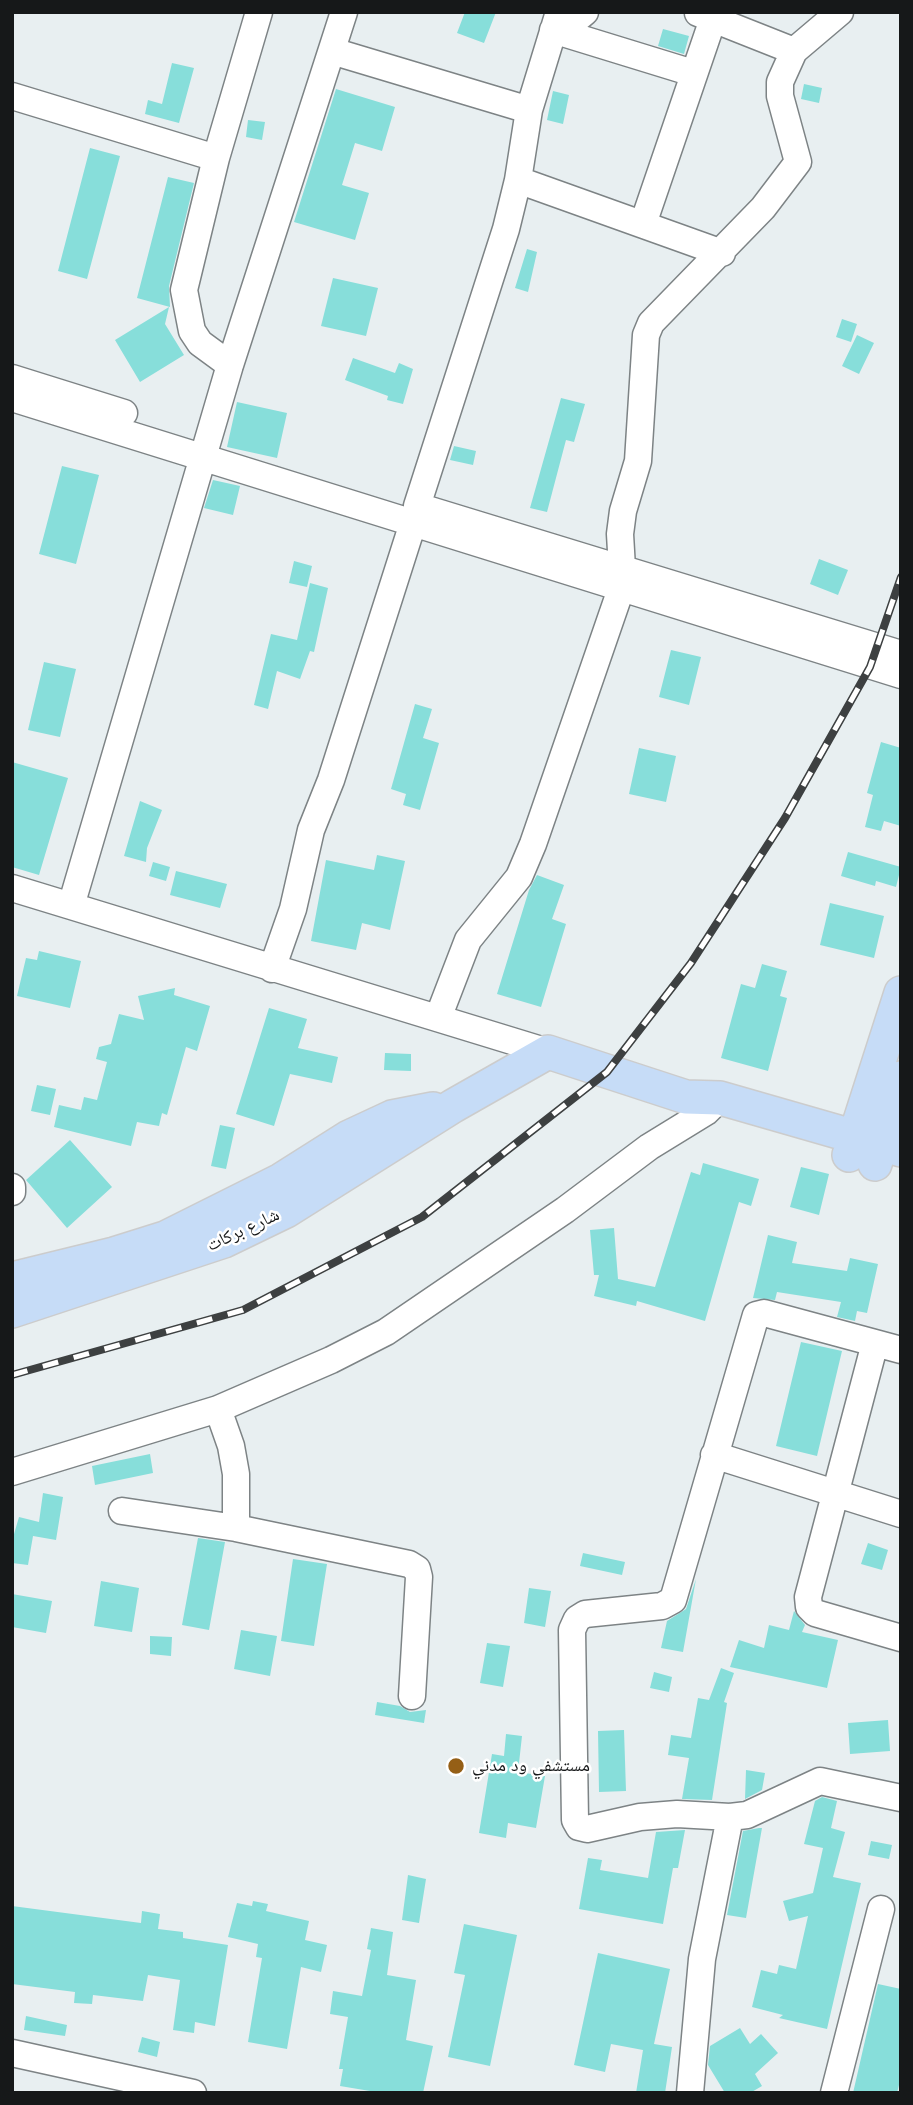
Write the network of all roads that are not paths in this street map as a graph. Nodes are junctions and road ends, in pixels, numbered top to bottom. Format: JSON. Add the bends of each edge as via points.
{"nodes":[{"id":1,"x":259,"y":12,"type":"edge"},
{"id":2,"x":344,"y":12,"type":"edge"},
{"id":3,"x":585,"y":12,"type":"edge"},
{"id":4,"x":840,"y":12,"type":"edge"},
{"id":5,"x":704,"y":15,"type":"edge"},
{"id":6,"x":558,"y":25,"type":"edge"},
{"id":7,"x":332,"y":51,"type":"junction"},
{"id":8,"x":794,"y":51,"type":"junction"},
{"id":9,"x":692,"y":73,"type":"junction"},
{"id":10,"x":12,"y":96,"type":"edge"},
{"id":11,"x":529,"y":110,"type":"junction"},
{"id":12,"x":216,"y":158,"type":"junction"},
{"id":13,"x":518,"y":180,"type":"junction"},
{"id":14,"x":643,"y":224,"type":"junction"},
{"id":15,"x":722,"y":253,"type":"junction"},
{"id":16,"x":230,"y":365,"type":"junction"},
{"id":17,"x":12,"y":378,"type":"edge"},
{"id":18,"x":12,"y":398,"type":"edge"},
{"id":19,"x":205,"y":449,"type":"junction"},
{"id":20,"x":415,"y":515,"type":"junction"},
{"id":21,"x":622,"y":579,"type":"junction"},
{"id":22,"x":901,"y":654,"type":"edge"},
{"id":23,"x":901,"y":676,"type":"edge"},
{"id":24,"x":12,"y":888,"type":"edge"},
{"id":25,"x":71,"y":906,"type":"junction"},
{"id":26,"x":272,"y":969,"type":"junction"},
{"id":27,"x":901,"y":993,"type":"edge"},
{"id":28,"x":438,"y":1018,"type":"junction"},
{"id":29,"x":548,"y":1052,"type":"junction"},
{"id":30,"x":901,"y":1078,"type":"edge"},
{"id":31,"x":704,"y":1103,"type":"junction"},
{"id":32,"x":453,"y":1106,"type":"junction"},
{"id":33,"x":877,"y":1154,"type":"edge"},
{"id":34,"x":12,"y":1279,"type":"edge"},
{"id":35,"x":12,"y":1311,"type":"edge"},
{"id":36,"x":875,"y":1343,"type":"junction"},
{"id":37,"x":901,"y":1350,"type":"edge"},
{"id":38,"x":219,"y":1409,"type":"junction"},
{"id":39,"x":714,"y":1455,"type":"junction"},
{"id":40,"x":12,"y":1472,"type":"edge"},
{"id":41,"x":837,"y":1492,"type":"junction"},
{"id":42,"x":122,"y":1511,"type":"dead end"},
{"id":43,"x":901,"y":1514,"type":"edge"},
{"id":44,"x":236,"y":1528,"type":"junction"},
{"id":45,"x":901,"y":1638,"type":"edge"},
{"id":46,"x":412,"y":1696,"type":"dead end"},
{"id":47,"x":901,"y":1798,"type":"edge"},
{"id":48,"x":730,"y":1817,"type":"junction"},
{"id":49,"x":881,"y":1909,"type":"dead end"},
{"id":50,"x":12,"y":2053,"type":"edge"},
{"id":51,"x":192,"y":2093,"type":"edge"},
{"id":52,"x":690,"y":2093,"type":"edge"},
{"id":53,"x":834,"y":2093,"type":"edge"}],
"edges":[{"from":1,"to":12,"type":"street"},
{"from":2,"to":7,"type":"street"},
{"from":3,"to":6,"type":"street"},
{"from":4,"to":8,"type":"street"},
{"from":5,"to":8,"type":"street"},
{"from":5,"to":9,"type":"street"},
{"from":6,"to":9,"type":"street"},
{"from":6,"to":11,"type":"street"},
{"from":7,"to":11,"type":"street"},
{"from":7,"to":16,"type":"street"},
{"from":8,"to":15,"type":"street","via":[[784,69],[780,96],[798,162]]},
{"from":9,"to":14,"type":"street"},
{"from":10,"to":12,"type":"street"},
{"from":11,"to":13,"type":"street"},
{"from":12,"to":16,"type":"street","via":[[184,290],[192,331],[200,344]]},
{"from":13,"to":14,"type":"street"},
{"from":13,"to":20,"type":"street"},
{"from":14,"to":15,"type":"street"},
{"from":15,"to":21,"type":"street","via":[[651,323],[646,335],[638,461],[621,523]]},
{"from":16,"to":19,"type":"street"},
{"from":17,"to":19,"type":"street"},
{"from":18,"to":19,"type":"street"},
{"from":19,"to":20,"type":"street"},
{"from":19,"to":25,"type":"street"},
{"from":20,"to":21,"type":"street"},
{"from":20,"to":26,"type":"street","via":[[311,830],[293,909]]},
{"from":21,"to":22,"type":"street"},
{"from":21,"to":23,"type":"street"},
{"from":21,"to":28,"type":"street","via":[[533,844],[519,877],[468,940]]},
{"from":24,"to":25,"type":"street"},
{"from":25,"to":26,"type":"street"},
{"from":26,"to":28,"type":"street"},
{"from":27,"to":33,"type":"main road"},
{"from":28,"to":29,"type":"street"},
{"from":29,"to":31,"type":"main road"},
{"from":29,"to":32,"type":"main road","name":"شارع بركات"},
{"from":30,"to":33,"type":"main road"},
{"from":31,"to":33,"type":"main road"},
{"from":31,"to":38,"type":"street","via":[[543,1225],[386,1332]]},
{"from":32,"to":34,"type":"main road","name":"شارع بركات","via":[[392,1117],[165,1238]]},
{"from":32,"to":35,"type":"main road","name":"شارع بركات","via":[[286,1210],[224,1241]]},
{"from":36,"to":37,"type":"street"},
{"from":36,"to":39,"type":"street","via":[[764,1313],[756,1315]]},
{"from":36,"to":41,"type":"street"},
{"from":38,"to":40,"type":"street"},
{"from":38,"to":44,"type":"street","via":[[236,1474]]},
{"from":39,"to":41,"type":"street"},
{"from":39,"to":48,"type":"street","via":[[673,1600],[662,1606],[584,1614],[572,1630],[575,1820],[587,1829],[640,1817]]},
{"from":41,"to":43,"type":"street"},
{"from":41,"to":45,"type":"street","via":[[808,1607]]},
{"from":42,"to":44,"type":"street"},
{"from":44,"to":46,"type":"street","via":[[417,1569]]},
{"from":47,"to":48,"type":"street","via":[[820,1781],[764,1809]]},
{"from":48,"to":52,"type":"street","via":[[702,1959]]},
{"from":49,"to":53,"type":"street"},
{"from":50,"to":51,"type":"street"}]}
